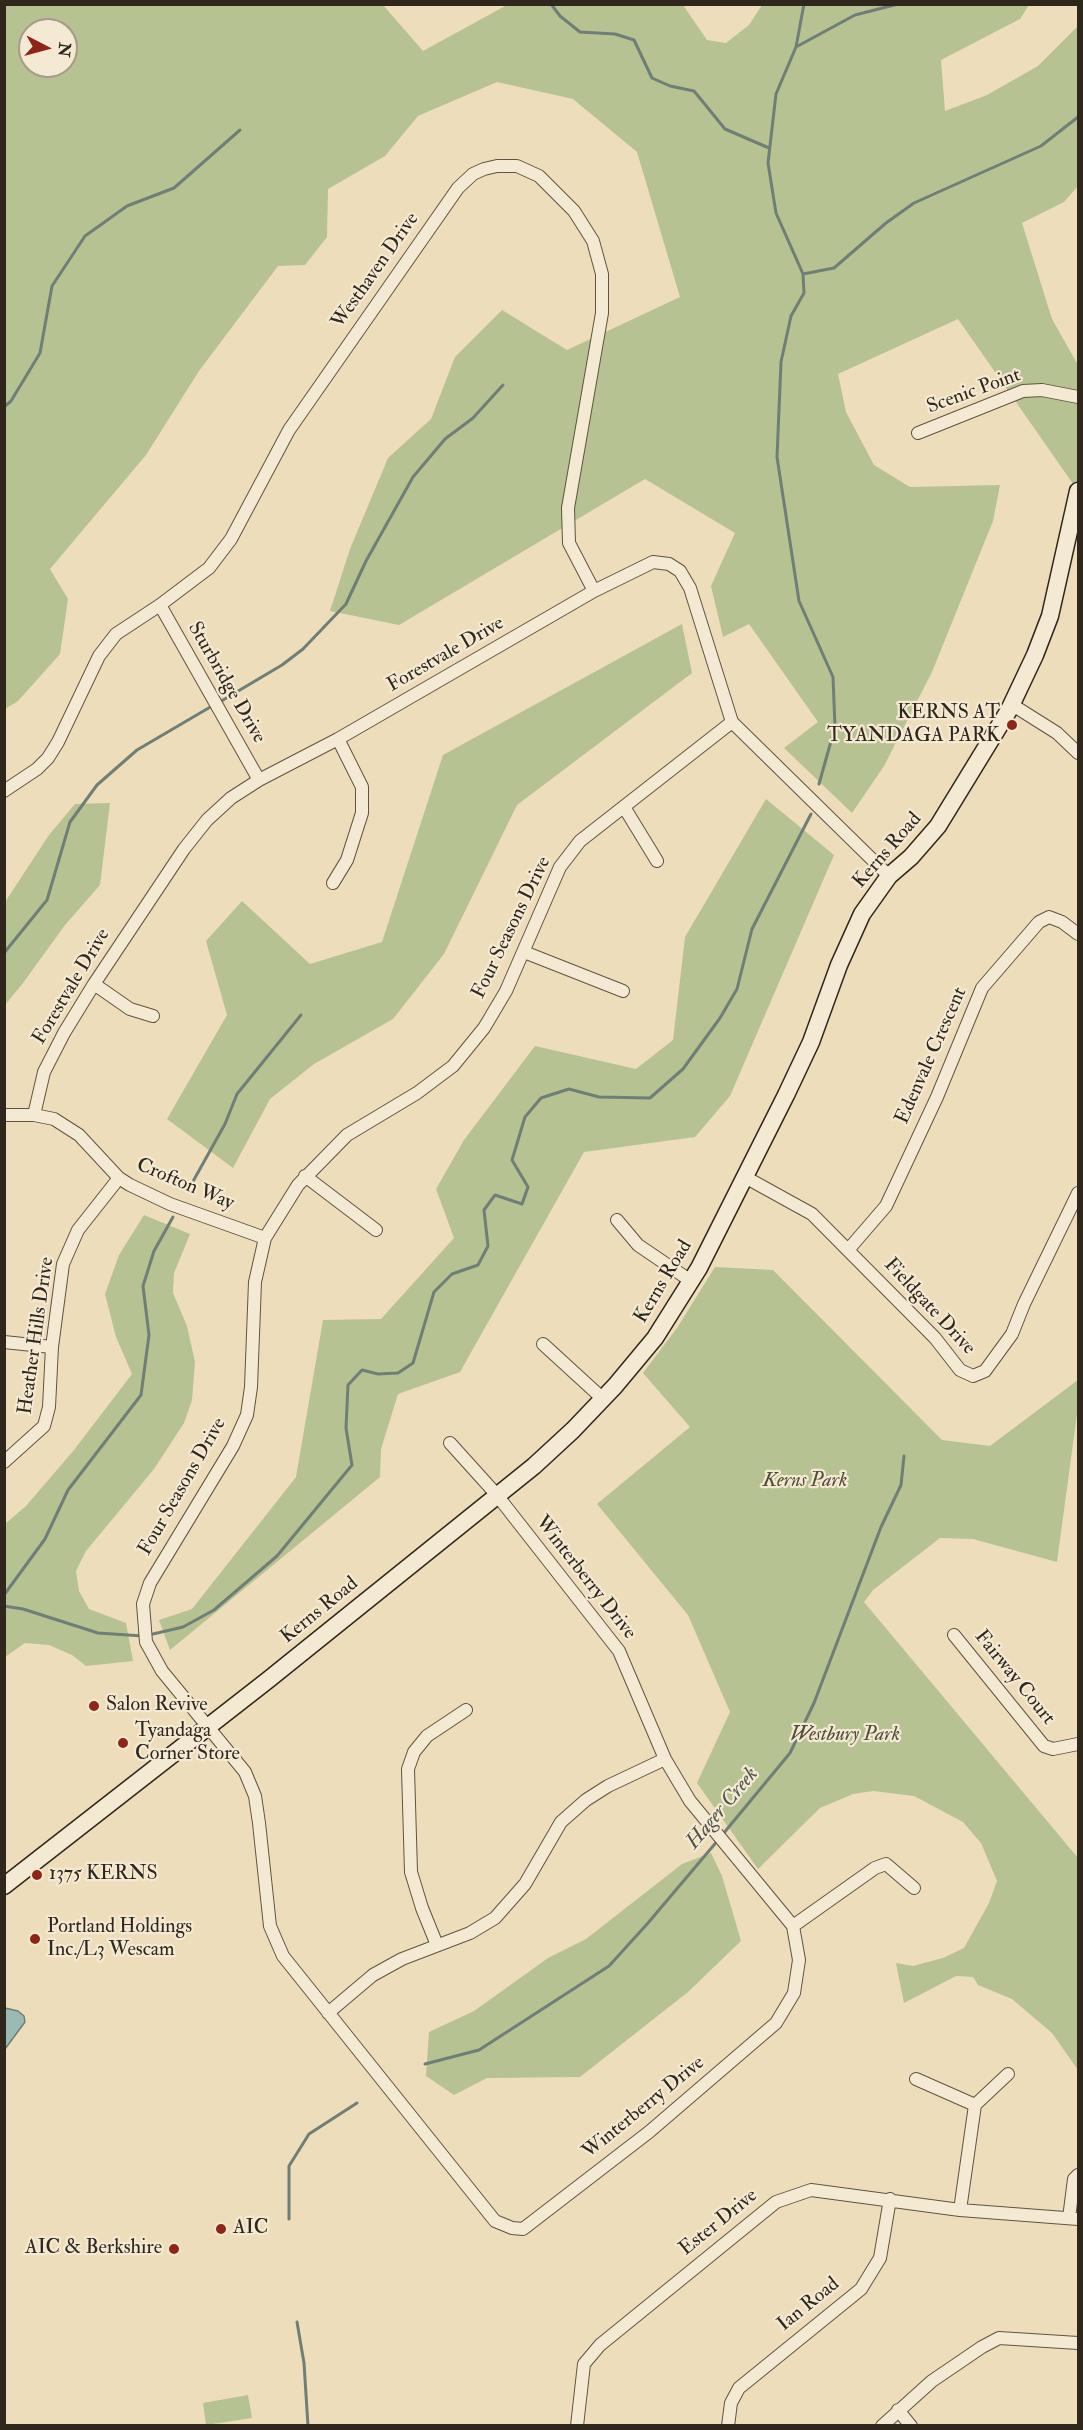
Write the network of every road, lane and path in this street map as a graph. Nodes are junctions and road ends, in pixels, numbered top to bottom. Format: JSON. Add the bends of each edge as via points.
{"nodes":[{"id":1,"x":1078,"y":397,"type":"edge"},
{"id":2,"x":918,"y":434,"type":"dead end"},
{"id":3,"x":1078,"y":491,"type":"edge"},
{"id":4,"x":594,"y":591,"type":"junction"},
{"id":5,"x":160,"y":605,"type":"junction"},
{"id":6,"x":1011,"y":704,"type":"junction"},
{"id":7,"x":732,"y":722,"type":"junction"},
{"id":8,"x":338,"y":740,"type":"junction"},
{"id":9,"x":1078,"y":753,"type":"edge"},
{"id":10,"x":259,"y":780,"type":"junction"},
{"id":11,"x":4,"y":791,"type":"edge"},
{"id":12,"x":624,"y":807,"type":"junction"},
{"id":13,"x":657,"y":861,"type":"dead end"},
{"id":14,"x":889,"y":876,"type":"junction"},
{"id":15,"x":333,"y":883,"type":"dead end"},
{"id":16,"x":1078,"y":934,"type":"edge"},
{"id":17,"x":524,"y":952,"type":"junction"},
{"id":18,"x":94,"y":984,"type":"junction"},
{"id":19,"x":623,"y":991,"type":"dead end"},
{"id":20,"x":153,"y":1016,"type":"dead end"},
{"id":21,"x":4,"y":1115,"type":"edge"},
{"id":22,"x":34,"y":1115,"type":"junction"},
{"id":23,"x":305,"y":1176,"type":"junction"},
{"id":24,"x":745,"y":1177,"type":"junction"},
{"id":25,"x":118,"y":1178,"type":"junction"},
{"id":26,"x":1078,"y":1194,"type":"edge"},
{"id":27,"x":617,"y":1220,"type":"dead end"},
{"id":28,"x":376,"y":1230,"type":"dead end"},
{"id":29,"x":265,"y":1238,"type":"junction"},
{"id":30,"x":848,"y":1250,"type":"junction"},
{"id":31,"x":691,"y":1281,"type":"junction"},
{"id":32,"x":4,"y":1342,"type":"edge"},
{"id":33,"x":543,"y":1344,"type":"dead end"},
{"id":34,"x":52,"y":1347,"type":"junction"},
{"id":35,"x":602,"y":1398,"type":"junction"},
{"id":36,"x":450,"y":1443,"type":"dead end"},
{"id":37,"x":4,"y":1462,"type":"edge"},
{"id":38,"x":496,"y":1494,"type":"junction"},
{"id":39,"x":954,"y":1635,"type":"dead end"},
{"id":40,"x":466,"y":1710,"type":"dead end"},
{"id":41,"x":209,"y":1726,"type":"junction"},
{"id":42,"x":1078,"y":1744,"type":"edge"},
{"id":43,"x":665,"y":1759,"type":"junction"},
{"id":44,"x":4,"y":1886,"type":"edge"},
{"id":45,"x":914,"y":1888,"type":"dead end"},
{"id":46,"x":793,"y":1926,"type":"junction"},
{"id":47,"x":437,"y":1945,"type":"junction"},
{"id":48,"x":328,"y":2013,"type":"junction"},
{"id":49,"x":1008,"y":2074,"type":"dead end"},
{"id":50,"x":916,"y":2079,"type":"dead end"},
{"id":51,"x":975,"y":2105,"type":"junction"},
{"id":52,"x":1078,"y":2175,"type":"edge"},
{"id":53,"x":890,"y":2199,"type":"junction"},
{"id":54,"x":960,"y":2210,"type":"junction"},
{"id":55,"x":1074,"y":2219,"type":"edge"},
{"id":56,"x":1078,"y":2343,"type":"edge"},
{"id":57,"x":898,"y":2410,"type":"junction"},
{"id":58,"x":577,"y":2426,"type":"edge"},
{"id":59,"x":728,"y":2426,"type":"edge"},
{"id":60,"x":882,"y":2426,"type":"edge"},
{"id":61,"x":911,"y":2426,"type":"edge"}],
"edges":[{"from":1,"to":2,"type":"street","name":"Scenic Point","via":[[1042,390],[1023,391]]},
{"from":3,"to":6,"type":"street","name":"Kerns Road","via":[[1050,616]]},
{"from":4,"to":5,"type":"street","name":"Westhaven Drive","via":[[569,543],[568,508],[602,313],[602,274],[592,241],[574,211],[539,176],[517,166],[497,166],[473,174],[458,188],[289,430],[231,539],[209,568]]},
{"from":4,"to":7,"type":"street","name":"Forestvale Drive","via":[[652,562],[669,564],[680,571],[690,588]]},
{"from":4,"to":8,"type":"street","name":"Forestvale Drive"},
{"from":5,"to":10,"type":"street","name":"Sturbridge Drive"},
{"from":5,"to":11,"type":"street","name":"Westhaven Drive","via":[[116,634],[99,656],[48,758]]},
{"from":6,"to":9,"type":"street","via":[[1057,733]]},
{"from":6,"to":14,"type":"street","name":"Kerns Road","via":[[938,826]]},
{"from":7,"to":12,"type":"street","name":"Four Seasons Drive"},
{"from":7,"to":14,"type":"street","name":"Forestvale Drive"},
{"from":8,"to":10,"type":"street","name":"Forestvale Drive"},
{"from":8,"to":15,"type":"street","via":[[362,787],[362,813],[346,860]]},
{"from":10,"to":18,"type":"street","name":"Forestvale Drive","via":[[231,798],[183,849]]},
{"from":12,"to":13,"type":"street"},
{"from":12,"to":17,"type":"street","name":"Four Seasons Drive","via":[[580,842],[560,867]]},
{"from":14,"to":24,"type":"street","name":"Kerns Road","via":[[849,940],[811,1042]]},
{"from":16,"to":30,"type":"street","name":"Edenvale Crescent","via":[[1049,917],[1039,922],[982,988],[886,1206]]},
{"from":17,"to":19,"type":"street"},
{"from":17,"to":23,"type":"street","name":"Four Seasons Drive","via":[[484,1028],[453,1066],[417,1093],[347,1134]]},
{"from":18,"to":20,"type":"street","via":[[130,1009]]},
{"from":18,"to":22,"type":"street","name":"Forestvale Drive","via":[[44,1072]]},
{"from":21,"to":22,"type":"street","name":"Crofton Way"},
{"from":22,"to":25,"type":"street","name":"Crofton Way","via":[[54,1119],[79,1135]]},
{"from":23,"to":28,"type":"street"},
{"from":23,"to":29,"type":"street","name":"Four Seasons Drive"},
{"from":24,"to":30,"type":"street","name":"Fieldgate Drive","via":[[812,1214]]},
{"from":24,"to":31,"type":"street","name":"Kerns Road"},
{"from":25,"to":29,"type":"street","name":"Crofton Way","via":[[170,1204]]},
{"from":25,"to":34,"type":"street","name":"Heather Hills Drive","via":[[78,1230],[63,1264]]},
{"from":26,"to":30,"type":"street","name":"Fieldgate Drive","via":[[1012,1334],[985,1371],[973,1376],[960,1370],[936,1338]]},
{"from":27,"to":31,"type":"street","via":[[638,1245]]},
{"from":29,"to":41,"type":"street","name":"Four Seasons Drive","via":[[255,1282],[247,1415],[150,1583],[143,1604],[146,1642],[162,1671]]},
{"from":31,"to":35,"type":"street","name":"Kerns Road","via":[[655,1338]]},
{"from":32,"to":34,"type":"street"},
{"from":33,"to":35,"type":"street"},
{"from":34,"to":37,"type":"street","name":"Heather Hills Drive","via":[[49,1407],[44,1426]]},
{"from":35,"to":38,"type":"street","name":"Kerns Road","via":[[534,1466]]},
{"from":36,"to":38,"type":"street","name":"Winterberry Drive"},
{"from":38,"to":41,"type":"street","name":"Kerns Road"},
{"from":38,"to":43,"type":"street","name":"Winterberry Drive","via":[[619,1651]]},
{"from":39,"to":42,"type":"street","name":"Fairway Court","via":[[1044,1746],[1053,1749]]},
{"from":40,"to":47,"type":"street","via":[[427,1736],[414,1752],[408,1769],[411,1872]]},
{"from":41,"to":44,"type":"street","name":"Kerns Road"},
{"from":41,"to":48,"type":"street","name":"Winterberry Drive","via":[[245,1772],[255,1796],[265,1896],[274,1936],[283,1956]]},
{"from":43,"to":46,"type":"street","name":"Winterberry Drive","via":[[690,1802]]},
{"from":43,"to":47,"type":"street","via":[[586,1800],[561,1822],[525,1884],[495,1918],[470,1933]]},
{"from":45,"to":46,"type":"street","via":[[886,1864]]},
{"from":46,"to":48,"type":"street","name":"Winterberry Drive","via":[[799,1960],[794,1993],[776,2023],[649,2132],[523,2229],[495,2221]]},
{"from":47,"to":48,"type":"street","via":[[373,1975]]},
{"from":49,"to":51,"type":"street"},
{"from":50,"to":51,"type":"street"},
{"from":51,"to":54,"type":"street"},
{"from":52,"to":55,"type":"street","via":[[1074,2180]]},
{"from":53,"to":54,"type":"street","name":"Ester Drive"},
{"from":53,"to":58,"type":"street","name":"Ester Drive","via":[[811,2190],[776,2202],[600,2345],[584,2364]]},
{"from":53,"to":59,"type":"street","name":"Ian Road","via":[[880,2258],[861,2289],[739,2388],[731,2403]]},
{"from":54,"to":55,"type":"street","name":"Ester Drive"},
{"from":56,"to":57,"type":"street","via":[[999,2338],[932,2381]]},
{"from":57,"to":60,"type":"street"},
{"from":57,"to":61,"type":"street"}]}
